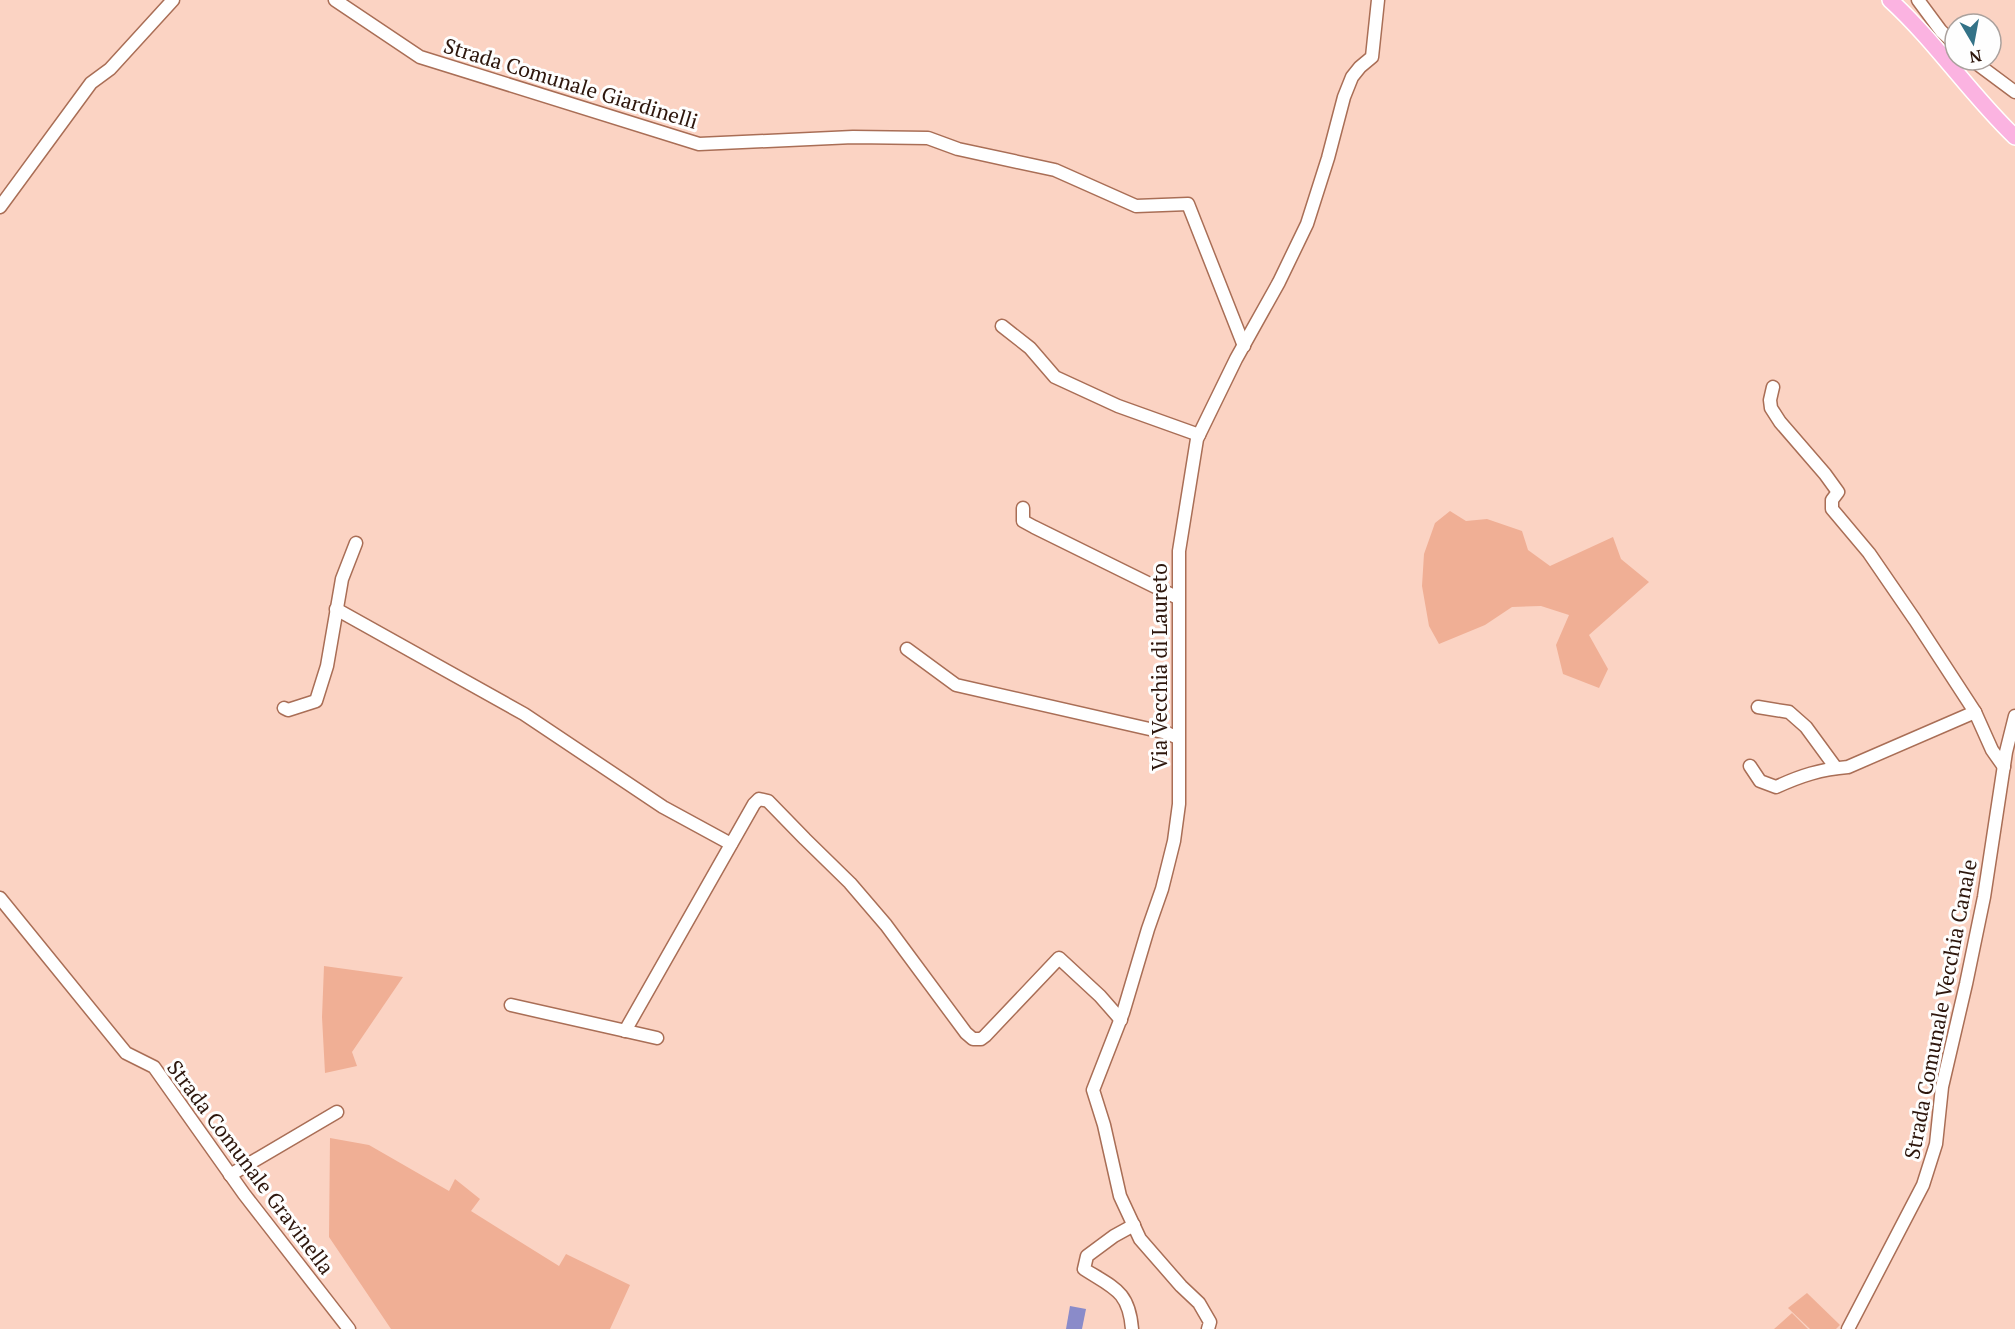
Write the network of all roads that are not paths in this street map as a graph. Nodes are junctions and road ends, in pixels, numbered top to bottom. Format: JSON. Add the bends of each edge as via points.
{"nodes":[{"id":1,"x":173,"y":0,"type":"edge"},
{"id":2,"x":335,"y":0,"type":"edge"},
{"id":3,"x":1378,"y":0,"type":"edge"},
{"id":4,"x":1918,"y":0,"type":"edge"},
{"id":5,"x":1890,"y":1,"type":"edge"},
{"id":6,"x":1943,"y":33,"type":"edge"},
{"id":7,"x":1988,"y":72,"type":"edge"},
{"id":8,"x":2015,"y":92,"type":"edge"},
{"id":9,"x":2015,"y":137,"type":"edge"},
{"id":10,"x":0,"y":207,"type":"edge"},
{"id":11,"x":1002,"y":326,"type":"dead end"},
{"id":12,"x":1244,"y":346,"type":"junction"},
{"id":13,"x":1773,"y":387,"type":"dead end"},
{"id":14,"x":1199,"y":435,"type":"junction"},
{"id":15,"x":1023,"y":507,"type":"dead end"},
{"id":16,"x":356,"y":543,"type":"dead end"},
{"id":17,"x":1178,"y":598,"type":"junction"},
{"id":18,"x":336,"y":609,"type":"junction"},
{"id":19,"x":907,"y":649,"type":"dead end"},
{"id":20,"x":1758,"y":707,"type":"dead end"},
{"id":21,"x":284,"y":708,"type":"dead end"},
{"id":22,"x":1975,"y":712,"type":"junction"},
{"id":23,"x":2015,"y":716,"type":"edge"},
{"id":24,"x":1178,"y":738,"type":"junction"},
{"id":25,"x":1750,"y":766,"type":"dead end"},
{"id":26,"x":2004,"y":767,"type":"junction"},
{"id":27,"x":1836,"y":768,"type":"junction"},
{"id":28,"x":731,"y":844,"type":"junction"},
{"id":29,"x":0,"y":898,"type":"edge"},
{"id":30,"x":511,"y":1005,"type":"dead end"},
{"id":31,"x":1120,"y":1020,"type":"junction"},
{"id":32,"x":625,"y":1031,"type":"junction"},
{"id":33,"x":657,"y":1038,"type":"dead end"},
{"id":34,"x":337,"y":1112,"type":"dead end"},
{"id":35,"x":230,"y":1175,"type":"junction"},
{"id":36,"x":1134,"y":1225,"type":"junction"},
{"id":37,"x":349,"y":1329,"type":"edge"},
{"id":38,"x":1132,"y":1329,"type":"edge"},
{"id":39,"x":1208,"y":1329,"type":"edge"},
{"id":40,"x":1848,"y":1329,"type":"edge"}],
"edges":[{"from":1,"to":10,"type":"street","via":[[110,69],[91,83]]},
{"from":2,"to":12,"type":"street","name":"Strada Comunale Giardinelli","via":[[420,57],[699,144],[928,138],[958,149],[1055,170],[1136,206],[1188,204]]},
{"from":3,"to":12,"type":"street","name":"Via Vecchia di Laureto","via":[[1372,57],[1352,77],[1307,224]]},
{"from":4,"to":6,"type":"street"},
{"from":5,"to":9,"type":"main road"},
{"from":7,"to":8,"type":"street"},
{"from":11,"to":14,"type":"street","via":[[1030,348],[1054,377],[1118,406]]},
{"from":12,"to":14,"type":"street","name":"Via Vecchia di Laureto"},
{"from":13,"to":22,"type":"street","via":[[1770,400],[1775,415],[1838,492],[1832,509],[1869,553]]},
{"from":14,"to":17,"type":"street","name":"Via Vecchia di Laureto","via":[[1179,551]]},
{"from":15,"to":17,"type":"street","via":[[1023,521]]},
{"from":16,"to":18,"type":"street"},
{"from":17,"to":24,"type":"street","name":"Via Vecchia di Laureto"},
{"from":18,"to":21,"type":"street","via":[[327,666],[316,701]]},
{"from":18,"to":28,"type":"street","via":[[524,714],[663,807]]},
{"from":19,"to":24,"type":"street","via":[[956,686]]},
{"from":20,"to":27,"type":"street","via":[[1789,711]]},
{"from":22,"to":26,"type":"street"},
{"from":22,"to":27,"type":"street","via":[[1848,767]]},
{"from":23,"to":26,"type":"street","name":"Strada Comunale Vecchia Canale"},
{"from":24,"to":31,"type":"street","name":"Via Vecchia di Laureto","via":[[1179,804],[1174,841]]},
{"from":25,"to":27,"type":"street","via":[[1760,781],[1776,787],[1803,774]]},
{"from":26,"to":40,"type":"street","name":"Strada Comunale Vecchia Canale","via":[[1982,908],[1942,1087],[1936,1144],[1923,1185]]},
{"from":28,"to":31,"type":"street","via":[[754,804],[759,799],[768,801],[850,883],[973,1039],[985,1036],[1059,958]]},
{"from":28,"to":32,"type":"street"},
{"from":29,"to":35,"type":"street","name":"Strada Comunale Gravinella","via":[[126,1053],[154,1067]]},
{"from":30,"to":32,"type":"street"},
{"from":31,"to":36,"type":"street","name":"Via Vecchia di Laureto","via":[[1093,1090],[1120,1197]]},
{"from":32,"to":33,"type":"street"},
{"from":34,"to":35,"type":"street"},
{"from":35,"to":37,"type":"street","name":"Strada Comunale Gravinella"},
{"from":36,"to":38,"type":"street","via":[[1088,1256],[1084,1269],[1121,1293],[1131,1312]]},
{"from":36,"to":39,"type":"street","name":"Via Vecchia di Laureto","via":[[1140,1239],[1199,1303],[1210,1322]]}]}
